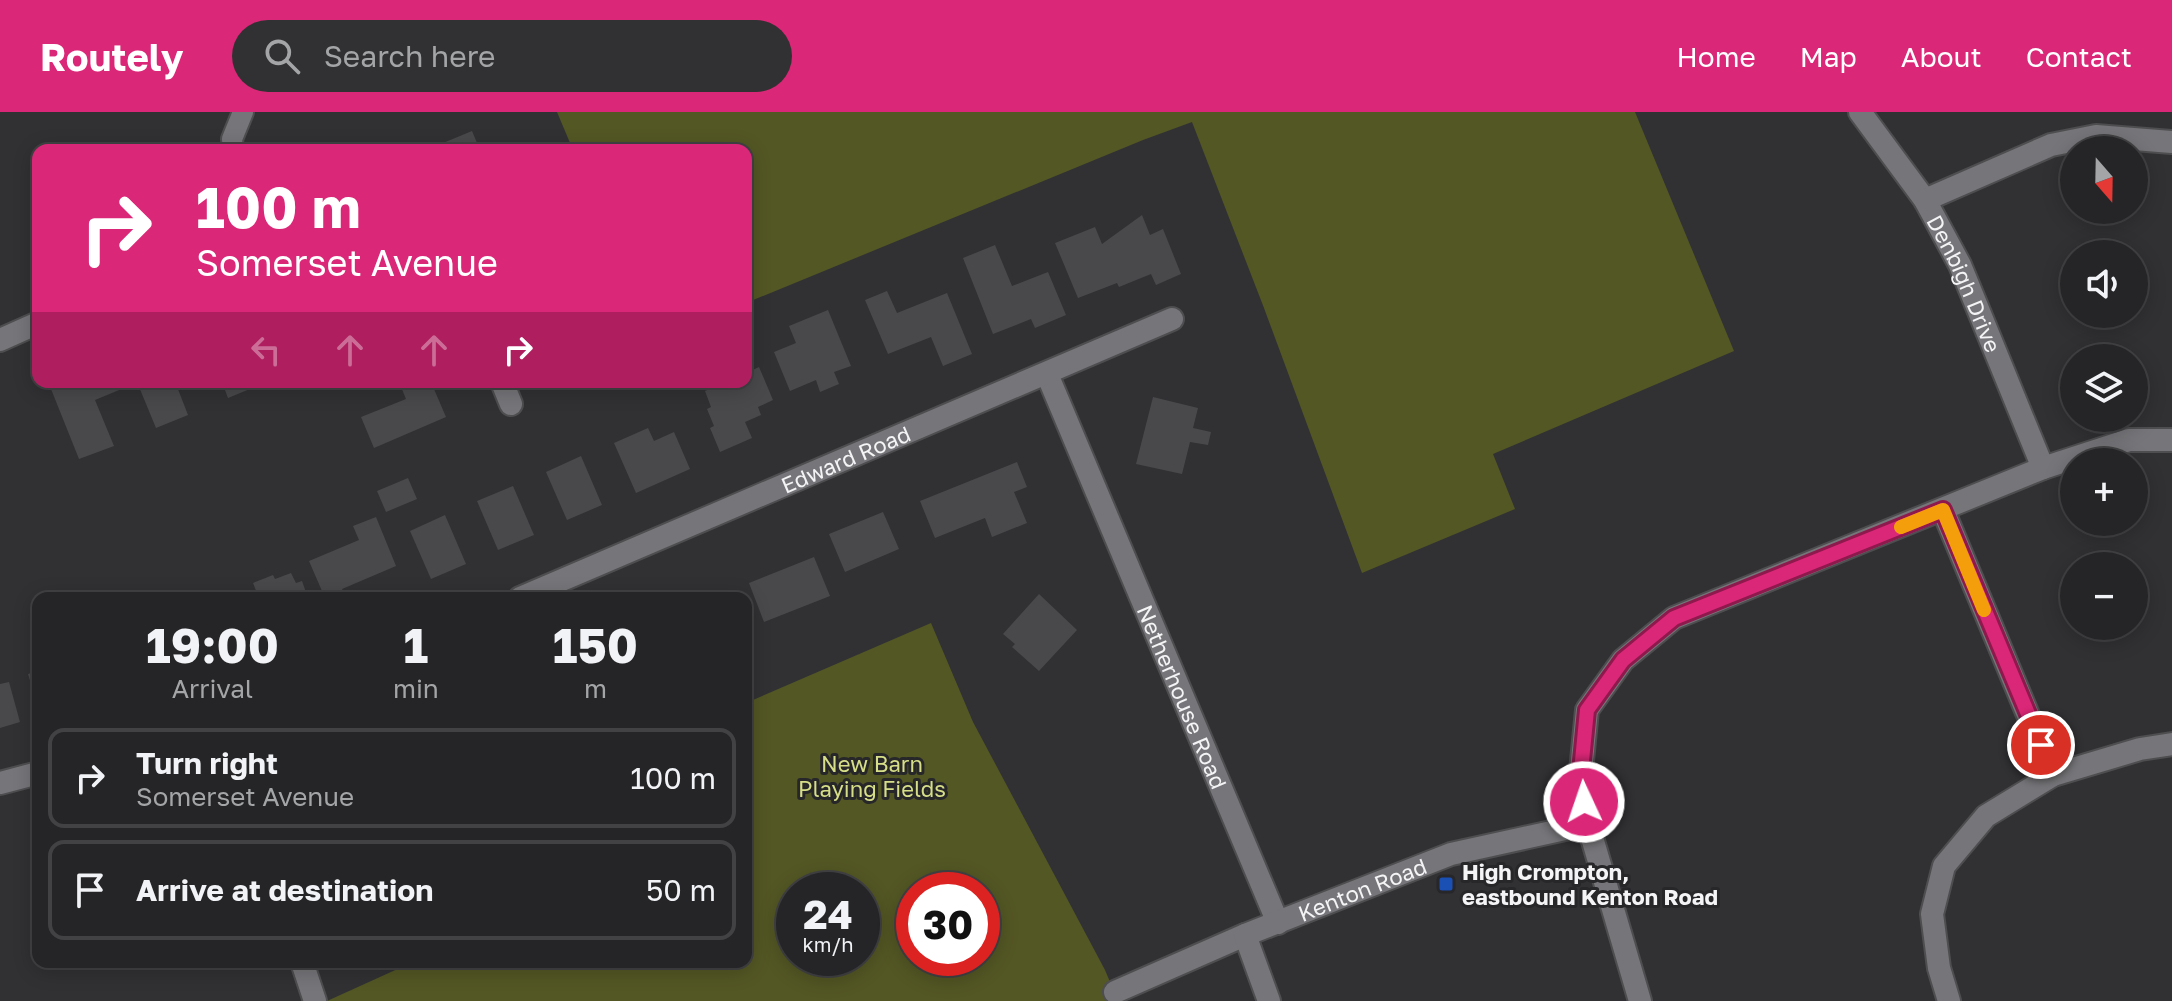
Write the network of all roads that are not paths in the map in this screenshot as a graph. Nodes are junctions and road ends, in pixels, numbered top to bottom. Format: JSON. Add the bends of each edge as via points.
{"nodes":[{"id":1,"x":243,"y":112,"type":"edge"},
{"id":2,"x":1860,"y":112,"type":"edge"},
{"id":3,"x":2172,"y":142,"type":"edge"},
{"id":4,"x":232,"y":144,"type":"edge"},
{"id":5,"x":1925,"y":200,"type":"junction"},
{"id":6,"x":1172,"y":319,"type":"dead end"},
{"id":7,"x":32,"y":326,"type":"edge"},
{"id":8,"x":0,"y":340,"type":"edge"},
{"id":9,"x":1047,"y":374,"type":"junction"},
{"id":10,"x":504,"y":388,"type":"edge"},
{"id":11,"x":511,"y":404,"type":"dead end"},
{"id":12,"x":2172,"y":440,"type":"edge"},
{"id":13,"x":2043,"y":468,"type":"junction"},
{"id":14,"x":1943,"y":510,"type":"junction"},
{"id":15,"x":534,"y":592,"type":"edge"},
{"id":16,"x":2172,"y":744,"type":"edge"},
{"id":17,"x":32,"y":775,"type":"edge"},
{"id":18,"x":2053,"y":775,"type":"junction"},
{"id":19,"x":0,"y":783,"type":"edge"},
{"id":20,"x":1588,"y":824,"type":"junction"},
{"id":21,"x":1278,"y":923,"type":"junction"},
{"id":22,"x":1245,"y":935,"type":"junction"},
{"id":23,"x":304,"y":968,"type":"edge"},
{"id":24,"x":1115,"y":992,"type":"dead end"},
{"id":25,"x":315,"y":1001,"type":"edge"},
{"id":26,"x":1269,"y":1001,"type":"edge"},
{"id":27,"x":1640,"y":1001,"type":"edge"},
{"id":28,"x":1949,"y":1001,"type":"edge"}],
"edges":[{"from":1,"to":4,"type":"lane"},
{"from":2,"to":5,"type":"street","name":"Denbigh Drive"},
{"from":3,"to":5,"type":"street","via":[[2096,136],[2051,145]]},
{"from":5,"to":13,"type":"street","name":"Denbigh Drive","via":[[1960,265]]},
{"from":6,"to":9,"type":"street","name":"Edward Road"},
{"from":7,"to":8,"type":"street"},
{"from":9,"to":15,"type":"street","name":"Edward Road"},
{"from":9,"to":21,"type":"street","name":"Netherhouse Road"},
{"from":10,"to":11,"type":"street"},
{"from":12,"to":13,"type":"street","via":[[2129,440]]},
{"from":13,"to":14,"type":"street"},
{"from":14,"to":18,"type":"street"},
{"from":14,"to":20,"type":"street","via":[[1674,618],[1623,660],[1587,710],[1580,781]]},
{"from":16,"to":18,"type":"street"},
{"from":17,"to":19,"type":"street"},
{"from":18,"to":28,"type":"street","via":[[1986,816],[1944,866],[1932,914]]},
{"from":20,"to":21,"type":"street","name":"Kenton Road","via":[[1451,854]]},
{"from":20,"to":27,"type":"street"},
{"from":21,"to":22,"type":"street"},
{"from":22,"to":24,"type":"street"},
{"from":22,"to":26,"type":"street"},
{"from":23,"to":25,"type":"street"}]}
